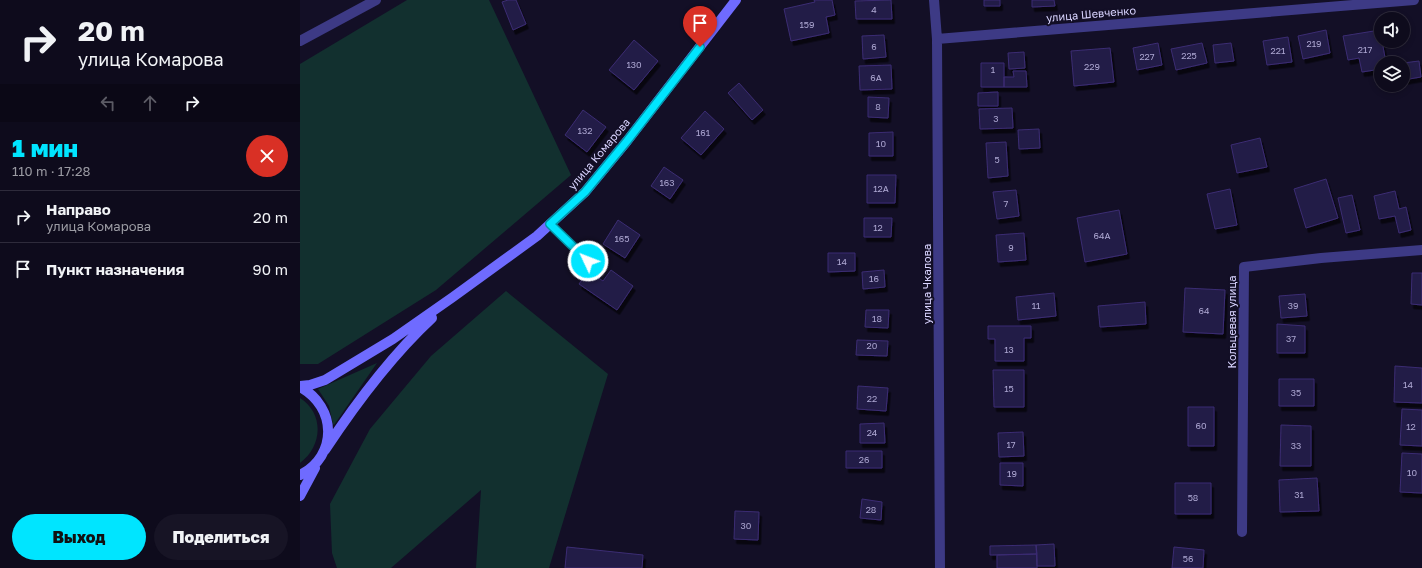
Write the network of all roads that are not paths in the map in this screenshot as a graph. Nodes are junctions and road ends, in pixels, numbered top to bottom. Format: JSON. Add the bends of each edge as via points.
{"nodes":[{"id":1,"x":376,"y":0,"type":"edge"},
{"id":2,"x":736,"y":0,"type":"edge"},
{"id":3,"x":934,"y":0,"type":"edge"},
{"id":4,"x":1414,"y":0,"type":"edge"},
{"id":5,"x":937,"y":39,"type":"junction"},
{"id":6,"x":300,"y":41,"type":"edge"},
{"id":7,"x":550,"y":224,"type":"junction"},
{"id":8,"x":1422,"y":250,"type":"edge"},
{"id":9,"x":598,"y":270,"type":"dead end"},
{"id":10,"x":453,"y":297,"type":"junction"},
{"id":11,"x":300,"y":387,"type":"edge"},
{"id":12,"x":322,"y":455,"type":"junction"},
{"id":13,"x":300,"y":475,"type":"edge"},
{"id":14,"x":300,"y":496,"type":"edge"},
{"id":15,"x":1242,"y":532,"type":"dead end"},
{"id":16,"x":940,"y":568,"type":"edge"}],
"edges":[{"from":1,"to":6,"type":"street"},
{"from":2,"to":7,"type":"main road","name":"улица Комарова","via":[[585,192]]},
{"from":3,"to":5,"type":"street","name":"улица Чкалова"},
{"from":4,"to":5,"type":"street","name":"улица Шевченко"},
{"from":5,"to":16,"type":"street","name":"улица Чкалова"},
{"from":7,"to":9,"type":"lane"},
{"from":7,"to":10,"type":"main road","name":"улица Комарова"},
{"from":8,"to":15,"type":"street","name":"Кольцевая улица","via":[[1321,258],[1244,268]]},
{"from":10,"to":11,"type":"main road","via":[[393,339],[325,380]]},
{"from":10,"to":12,"type":"main road","via":[[400,349]]},
{"from":11,"to":12,"type":"main road","via":[[320,403],[327,418],[329,435]]},
{"from":12,"to":13,"type":"main road","via":[[308,471]]},
{"from":12,"to":14,"type":"main road"}]}
